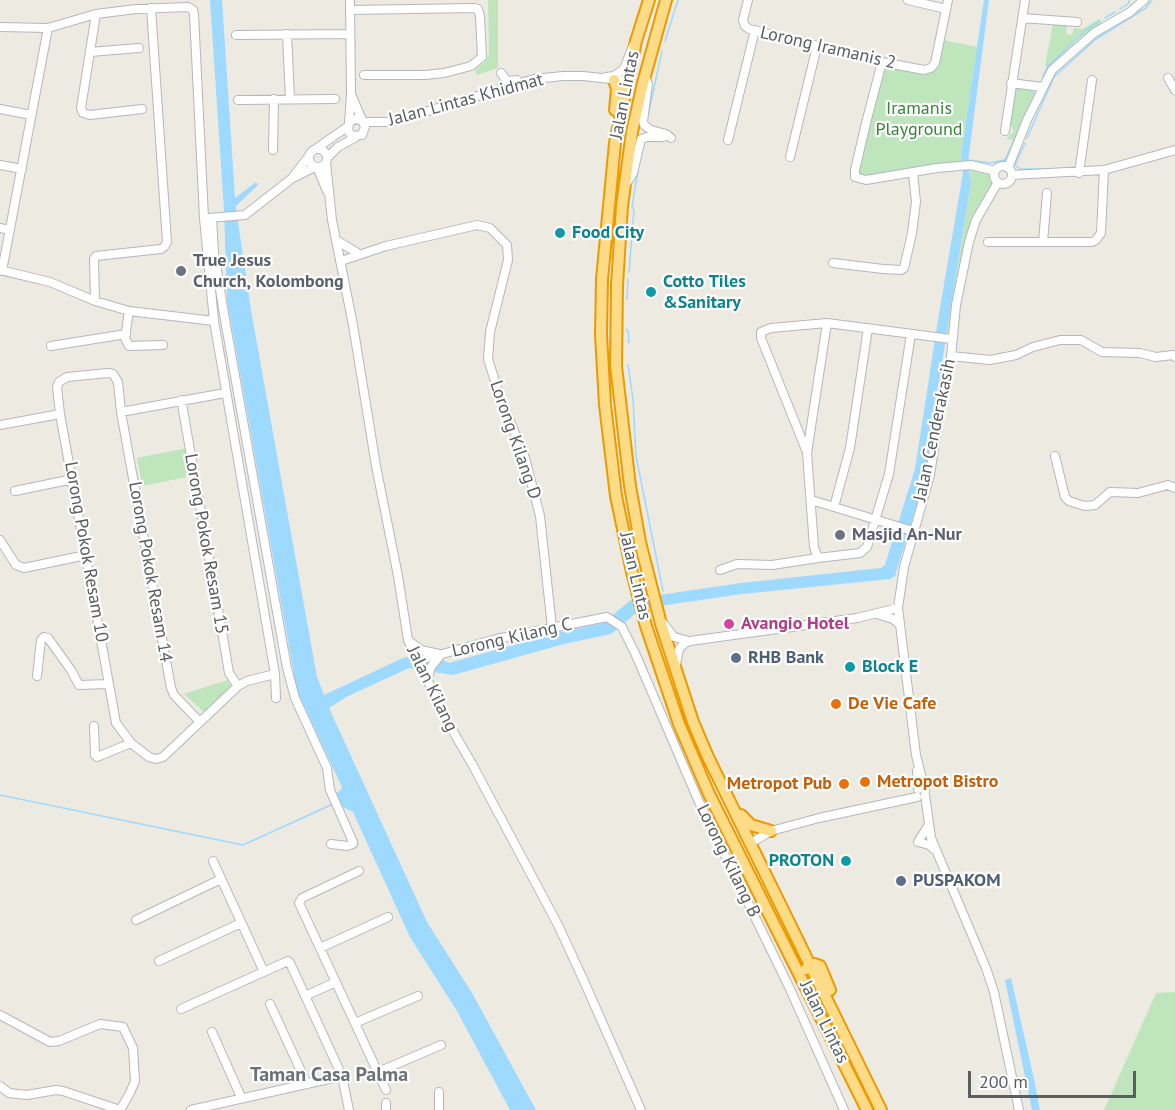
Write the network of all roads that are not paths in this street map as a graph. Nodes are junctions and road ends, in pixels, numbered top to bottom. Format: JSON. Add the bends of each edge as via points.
{"nodes":[{"id":1,"x":350,"y":0,"type":"edge"},
{"id":2,"x":649,"y":0,"type":"edge"},
{"id":3,"x":660,"y":0,"type":"edge"},
{"id":4,"x":666,"y":0,"type":"edge"},
{"id":5,"x":748,"y":0,"type":"edge"},
{"id":6,"x":908,"y":0,"type":"edge"},
{"id":7,"x":948,"y":0,"type":"edge"},
{"id":8,"x":1025,"y":0,"type":"edge"},
{"id":9,"x":1142,"y":1,"type":"edge"},
{"id":10,"x":151,"y":8,"type":"junction"},
{"id":11,"x":946,"y":9,"type":"junction"},
{"id":12,"x":350,"y":10,"type":"junction"},
{"id":13,"x":96,"y":14,"type":"junction"},
{"id":14,"x":1022,"y":18,"type":"junction"},
{"id":15,"x":1077,"y":22,"type":"dead end"},
{"id":16,"x":0,"y":27,"type":"edge"},
{"id":17,"x":48,"y":28,"type":"junction"},
{"id":18,"x":755,"y":30,"type":"junction"},
{"id":19,"x":287,"y":34,"type":"junction"},
{"id":20,"x":350,"y":34,"type":"junction"},
{"id":21,"x":236,"y":35,"type":"dead end"},
{"id":22,"x":636,"y":41,"type":"junction"},
{"id":23,"x":817,"y":46,"type":"junction"},
{"id":24,"x":139,"y":48,"type":"dead end"},
{"id":25,"x":90,"y":52,"type":"junction"},
{"id":26,"x":882,"y":62,"type":"junction"},
{"id":27,"x":501,"y":73,"type":"dead end"},
{"id":28,"x":364,"y":75,"type":"dead end"},
{"id":29,"x":645,"y":76,"type":"junction"},
{"id":30,"x":1168,"y":78,"type":"dead end"},
{"id":31,"x":534,"y":79,"type":"junction"},
{"id":32,"x":609,"y":79,"type":"junction"},
{"id":33,"x":1092,"y":80,"type":"dead end"},
{"id":34,"x":629,"y":81,"type":"junction"},
{"id":35,"x":1011,"y":82,"type":"junction"},
{"id":36,"x":1042,"y":87,"type":"junction"},
{"id":37,"x":1175,"y":90,"type":"edge"},
{"id":38,"x":351,"y":94,"type":"junction"},
{"id":39,"x":274,"y":99,"type":"junction"},
{"id":40,"x":290,"y":99,"type":"junction"},
{"id":41,"x":335,"y":99,"type":"dead end"},
{"id":42,"x":238,"y":100,"type":"dead end"},
{"id":43,"x":0,"y":109,"type":"edge"},
{"id":44,"x":142,"y":110,"type":"dead end"},
{"id":45,"x":31,"y":115,"type":"junction"},
{"id":46,"x":398,"y":120,"type":"junction"},
{"id":47,"x":363,"y":121,"type":"junction"},
{"id":48,"x":348,"y":125,"type":"junction"},
{"id":49,"x":1005,"y":131,"type":"dead end"},
{"id":50,"x":632,"y":132,"type":"junction"},
{"id":51,"x":360,"y":135,"type":"junction"},
{"id":52,"x":671,"y":138,"type":"dead end"},
{"id":53,"x":728,"y":140,"type":"dead end"},
{"id":54,"x":615,"y":143,"type":"junction"},
{"id":55,"x":317,"y":148,"type":"junction"},
{"id":56,"x":273,"y":150,"type":"dead end"},
{"id":57,"x":1175,"y":150,"type":"edge"},
{"id":58,"x":309,"y":156,"type":"junction"},
{"id":59,"x":790,"y":157,"type":"dead end"},
{"id":60,"x":327,"y":160,"type":"junction"},
{"id":61,"x":0,"y":165,"type":"edge"},
{"id":62,"x":316,"y":167,"type":"junction"},
{"id":63,"x":22,"y":169,"type":"junction"},
{"id":64,"x":1104,"y":170,"type":"junction"},
{"id":65,"x":995,"y":171,"type":"junction"},
{"id":66,"x":1010,"y":172,"type":"junction"},
{"id":67,"x":913,"y":173,"type":"junction"},
{"id":68,"x":1079,"y":173,"type":"junction"},
{"id":69,"x":291,"y":179,"type":"junction"},
{"id":70,"x":998,"y":182,"type":"junction"},
{"id":71,"x":624,"y":188,"type":"junction"},
{"id":72,"x":1047,"y":193,"type":"dead end"},
{"id":73,"x":329,"y":195,"type":"junction"},
{"id":74,"x":208,"y":218,"type":"junction"},
{"id":75,"x":0,"y":228,"type":"edge"},
{"id":76,"x":9,"y":230,"type":"junction"},
{"id":77,"x":336,"y":240,"type":"junction"},
{"id":78,"x":988,"y":242,"type":"dead end"},
{"id":79,"x":1043,"y":242,"type":"junction"},
{"id":80,"x":358,"y":254,"type":"junction"},
{"id":81,"x":340,"y":259,"type":"junction"},
{"id":82,"x":604,"y":259,"type":"junction"},
{"id":83,"x":833,"y":263,"type":"dead end"},
{"id":84,"x":1,"y":271,"type":"edge"},
{"id":85,"x":343,"y":273,"type":"junction"},
{"id":86,"x":95,"y":301,"type":"junction"},
{"id":87,"x":129,"y":311,"type":"junction"},
{"id":88,"x":214,"y":321,"type":"junction"},
{"id":89,"x":827,"y":323,"type":"junction"},
{"id":90,"x":868,"y":328,"type":"junction"},
{"id":91,"x":126,"y":334,"type":"junction"},
{"id":92,"x":911,"y":334,"type":"junction"},
{"id":93,"x":949,"y":339,"type":"junction"},
{"id":94,"x":163,"y":345,"type":"dead end"},
{"id":95,"x":51,"y":346,"type":"dead end"},
{"id":96,"x":951,"y":356,"type":"junction"},
{"id":97,"x":1175,"y":357,"type":"edge"},
{"id":98,"x":113,"y":374,"type":"joint"},
{"id":99,"x":225,"y":393,"type":"junction"},
{"id":100,"x":183,"y":400,"type":"junction"},
{"id":101,"x":121,"y":412,"type":"junction"},
{"id":102,"x":60,"y":414,"type":"junction"},
{"id":103,"x":0,"y":425,"type":"edge"},
{"id":104,"x":807,"y":453,"type":"junction"},
{"id":105,"x":1055,"y":456,"type":"dead end"},
{"id":106,"x":73,"y":479,"type":"junction"},
{"id":107,"x":1175,"y":488,"type":"edge"},
{"id":108,"x":15,"y":490,"type":"dead end"},
{"id":109,"x":811,"y":500,"type":"junction"},
{"id":110,"x":834,"y":507,"type":"junction"},
{"id":111,"x":875,"y":519,"type":"junction"},
{"id":112,"x":912,"y":530,"type":"junction"},
{"id":113,"x":0,"y":540,"type":"edge"},
{"id":114,"x":86,"y":555,"type":"junction"},
{"id":115,"x":818,"y":558,"type":"junction"},
{"id":116,"x":720,"y":570,"type":"dead end"},
{"id":117,"x":898,"y":608,"type":"junction"},
{"id":118,"x":657,"y":609,"type":"junction"},
{"id":119,"x":877,"y":614,"type":"junction"},
{"id":120,"x":607,"y":617,"type":"joint"},
{"id":121,"x":900,"y":625,"type":"junction"},
{"id":122,"x":552,"y":628,"type":"junction"},
{"id":123,"x":408,"y":640,"type":"junction"},
{"id":124,"x":690,"y":641,"type":"junction"},
{"id":125,"x":441,"y":655,"type":"junction"},
{"id":126,"x":417,"y":661,"type":"junction"},
{"id":127,"x":676,"y":671,"type":"junction"},
{"id":128,"x":275,"y":674,"type":"junction"},
{"id":129,"x":37,"y":676,"type":"dead end"},
{"id":130,"x":427,"y":682,"type":"junction"},
{"id":131,"x":109,"y":684,"type":"junction"},
{"id":132,"x":238,"y":686,"type":"junction"},
{"id":133,"x":276,"y":699,"type":"dead end"},
{"id":134,"x":200,"y":722,"type":"junction"},
{"id":135,"x":94,"y":726,"type":"dead end"},
{"id":136,"x":131,"y":742,"type":"junction"},
{"id":137,"x":708,"y":757,"type":"junction"},
{"id":138,"x":920,"y":793,"type":"junction"},
{"id":139,"x":709,"y":794,"type":"junction"},
{"id":140,"x":733,"y":806,"type":"junction"},
{"id":141,"x":928,"y":823,"type":"junction"},
{"id":142,"x":771,"y":831,"type":"junction"},
{"id":143,"x":751,"y":843,"type":"junction"},
{"id":144,"x":331,"y":844,"type":"dead end"},
{"id":145,"x":936,"y":851,"type":"junction"},
{"id":146,"x":213,"y":861,"type":"dead end"},
{"id":147,"x":743,"y":862,"type":"junction"},
{"id":148,"x":359,"y":871,"type":"dead end"},
{"id":149,"x":221,"y":879,"type":"junction"},
{"id":150,"x":388,"y":917,"type":"dead end"},
{"id":151,"x":136,"y":920,"type":"dead end"},
{"id":152,"x":241,"y":923,"type":"junction"},
{"id":153,"x":320,"y":948,"type":"junction"},
{"id":154,"x":159,"y":960,"type":"dead end"},
{"id":155,"x":811,"y":966,"type":"junction"},
{"id":156,"x":264,"y":972,"type":"junction"},
{"id":157,"x":803,"y":980,"type":"junction"},
{"id":158,"x":336,"y":982,"type":"junction"},
{"id":159,"x":305,"y":996,"type":"junction"},
{"id":160,"x":418,"y":996,"type":"dead end"},
{"id":161,"x":270,"y":1004,"type":"dead end"},
{"id":162,"x":181,"y":1009,"type":"dead end"},
{"id":163,"x":0,"y":1015,"type":"edge"},
{"id":164,"x":355,"y":1023,"type":"junction"},
{"id":165,"x":212,"y":1032,"type":"dead end"},
{"id":166,"x":441,"y":1045,"type":"dead end"},
{"id":167,"x":378,"y":1072,"type":"junction"},
{"id":168,"x":342,"y":1076,"type":"junction"},
{"id":169,"x":307,"y":1084,"type":"junction"},
{"id":170,"x":0,"y":1086,"type":"edge"},
{"id":171,"x":386,"y":1090,"type":"dead end"},
{"id":172,"x":439,"y":1092,"type":"dead end"},
{"id":173,"x":241,"y":1097,"type":"junction"},
{"id":174,"x":196,"y":1109,"type":"edge"},
{"id":175,"x":120,"y":1110,"type":"edge"},
{"id":176,"x":349,"y":1110,"type":"edge"},
{"id":177,"x":439,"y":1110,"type":"edge"},
{"id":178,"x":641,"y":1110,"type":"edge"},
{"id":179,"x":844,"y":1110,"type":"edge"},
{"id":180,"x":867,"y":1110,"type":"edge"},
{"id":181,"x":881,"y":1110,"type":"edge"},
{"id":182,"x":1019,"y":1110,"type":"edge"}],
"edges":[{"from":1,"to":12,"type":"street"},
{"from":2,"to":22,"type":"highway","name":"Jalan Lintas"},
{"from":3,"to":34,"type":"highway","via":[[639,79]]},
{"from":4,"to":29,"type":"highway","name":"Jalan Lintas"},
{"from":5,"to":18,"type":"street","name":"Lorong Iramanis 2","via":[[743,20],[745,26]]},
{"from":6,"to":11,"type":"street"},
{"from":7,"to":11,"type":"street"},
{"from":8,"to":14,"type":"street"},
{"from":9,"to":36,"type":"street","via":[[1081,43],[1052,70]]},
{"from":10,"to":13,"type":"street"},
{"from":10,"to":74,"type":"street","via":[[193,10]]},
{"from":10,"to":86,"type":"street","via":[[167,242],[161,249],[96,255]]},
{"from":11,"to":26,"type":"street","name":"Lorong Iramanis 2","via":[[931,68]]},
{"from":12,"to":20,"type":"street"},
{"from":12,"to":28,"type":"street","via":[[474,8],[480,16],[482,57],[471,66],[424,75]]},
{"from":13,"to":17,"type":"street"},
{"from":13,"to":25,"type":"street"},
{"from":14,"to":15,"type":"street"},
{"from":14,"to":35,"type":"street"},
{"from":16,"to":17,"type":"street"},
{"from":17,"to":45,"type":"street"},
{"from":18,"to":23,"type":"street","name":"Lorong Iramanis 2"},
{"from":18,"to":53,"type":"street"},
{"from":19,"to":20,"type":"street"},
{"from":19,"to":21,"type":"street"},
{"from":19,"to":40,"type":"street"},
{"from":20,"to":38,"type":"street"},
{"from":22,"to":32,"type":"street","via":[[624,69]]},
{"from":22,"to":34,"type":"highway","name":"Jalan Lintas"},
{"from":23,"to":26,"type":"street","name":"Lorong Iramanis 2"},
{"from":23,"to":59,"type":"street"},
{"from":24,"to":25,"type":"street"},
{"from":25,"to":44,"type":"street","via":[[83,113]]},
{"from":26,"to":67,"type":"street","via":[[855,177],[866,180]]},
{"from":27,"to":31,"type":"street","via":[[507,81]]},
{"from":29,"to":50,"type":"highway","name":"Jalan Lintas"},
{"from":29,"to":52,"type":"street","via":[[648,84],[644,125]]},
{"from":30,"to":37,"type":"street"},
{"from":31,"to":32,"type":"street","name":"Jalan Lintas Khidmat"},
{"from":31,"to":46,"type":"street","name":"Jalan Lintas Khidmat"},
{"from":32,"to":34,"type":"street","name":"Jalan Lintas Khidmat"},
{"from":32,"to":54,"type":"highway","via":[[617,89]]},
{"from":33,"to":68,"type":"street"},
{"from":34,"to":54,"type":"highway","name":"Jalan Lintas"},
{"from":35,"to":36,"type":"street"},
{"from":35,"to":49,"type":"street"},
{"from":36,"to":66,"type":"street"},
{"from":38,"to":47,"type":"street"},
{"from":38,"to":48,"type":"street"},
{"from":39,"to":40,"type":"street"},
{"from":39,"to":42,"type":"street"},
{"from":39,"to":56,"type":"street"},
{"from":40,"to":41,"type":"street"},
{"from":43,"to":45,"type":"street"},
{"from":45,"to":63,"type":"street"},
{"from":46,"to":47,"type":"street","name":"Jalan Lintas Khidmat"},
{"from":46,"to":51,"type":"street"},
{"from":47,"to":48,"type":"street","via":[[354,119]]},
{"from":47,"to":51,"type":"street","via":[[366,127]]},
{"from":48,"to":51,"type":"street","via":[[350,134]]},
{"from":48,"to":55,"type":"street"},
{"from":50,"to":71,"type":"highway","name":"Jalan Lintas"},
{"from":50,"to":71,"type":"street","via":[[663,137],[641,139],[633,173]]},
{"from":50,"to":82,"type":"highway","via":[[623,137]]},
{"from":51,"to":60,"type":"street","via":[[338,147]]},
{"from":54,"to":82,"type":"highway","name":"Jalan Lintas"},
{"from":55,"to":58,"type":"street"},
{"from":55,"to":60,"type":"street","via":[[324,151]]},
{"from":57,"to":64,"type":"street"},
{"from":58,"to":62,"type":"street"},
{"from":58,"to":69,"type":"street"},
{"from":60,"to":62,"type":"street"},
{"from":60,"to":73,"type":"street","name":"Jalan Kilang"},
{"from":61,"to":63,"type":"street"},
{"from":62,"to":69,"type":"street"},
{"from":62,"to":73,"type":"street","name":"Jalan Kilang"},
{"from":63,"to":76,"type":"street"},
{"from":64,"to":68,"type":"street"},
{"from":64,"to":79,"type":"street","via":[[1099,238],[1092,243]]},
{"from":65,"to":66,"type":"street","via":[[1002,166]]},
{"from":65,"to":67,"type":"street","via":[[962,165]]},
{"from":65,"to":70,"type":"street"},
{"from":66,"to":68,"type":"street"},
{"from":66,"to":70,"type":"street","via":[[1008,182]]},
{"from":67,"to":83,"type":"street","via":[[916,202],[903,270]]},
{"from":69,"to":74,"type":"street","via":[[249,213]]},
{"from":70,"to":93,"type":"street","name":"Jalan Cenderakasih","via":[[972,229]]},
{"from":71,"to":118,"type":"highway","name":"Jalan Lintas","via":[[616,366],[630,486]]},
{"from":72,"to":79,"type":"street"},
{"from":73,"to":77,"type":"street","name":"Jalan Kilang"},
{"from":74,"to":88,"type":"street"},
{"from":74,"to":144,"type":"street","via":[[287,668],[295,698],[327,768],[330,790],[353,842],[347,846]]},
{"from":75,"to":76,"type":"street"},
{"from":76,"to":84,"type":"street"},
{"from":77,"to":80,"type":"street"},
{"from":77,"to":81,"type":"street","name":"Jalan Kilang"},
{"from":78,"to":79,"type":"street"},
{"from":80,"to":81,"type":"street"},
{"from":80,"to":85,"type":"street"},
{"from":80,"to":122,"type":"street","name":"Lorong Kilang D","via":[[482,225],[507,245],[488,359],[525,458],[540,516]]},
{"from":81,"to":85,"type":"street","name":"Jalan Kilang"},
{"from":82,"to":139,"type":"highway","name":"Jalan Lintas","via":[[601,335],[616,496],[632,572],[660,671]]},
{"from":84,"to":86,"type":"street","via":[[50,282]]},
{"from":85,"to":123,"type":"street","name":"Jalan Kilang"},
{"from":86,"to":87,"type":"street"},
{"from":87,"to":88,"type":"street"},
{"from":87,"to":91,"type":"street"},
{"from":88,"to":99,"type":"street"},
{"from":89,"to":90,"type":"street"},
{"from":89,"to":104,"type":"street"},
{"from":89,"to":104,"type":"street","via":[[761,332]]},
{"from":90,"to":92,"type":"street"},
{"from":90,"to":110,"type":"street","via":[[850,448]]},
{"from":91,"to":94,"type":"street","via":[[129,346]]},
{"from":91,"to":95,"type":"street"},
{"from":92,"to":93,"type":"street"},
{"from":92,"to":111,"type":"street","via":[[889,474]]},
{"from":93,"to":96,"type":"street","name":"Jalan Cenderakasih"},
{"from":96,"to":97,"type":"street","via":[[990,360],[1060,340],[1082,340],[1102,352]]},
{"from":96,"to":112,"type":"street","name":"Jalan Cenderakasih","via":[[930,475]]},
{"from":98,"to":101,"type":"street","name":"Lorong Pokok Resam 14","via":[[118,382]]},
{"from":98,"to":102,"type":"street","name":"Lorong Pokok Resam 10","via":[[67,377],[59,382]]},
{"from":99,"to":100,"type":"street"},
{"from":99,"to":128,"type":"street"},
{"from":100,"to":101,"type":"street"},
{"from":100,"to":132,"type":"street","name":"Lorong Pokok Resam 15","via":[[224,643],[230,673]]},
{"from":101,"to":134,"type":"street","name":"Lorong Pokok Resam 14","via":[[171,688]]},
{"from":102,"to":103,"type":"street"},
{"from":102,"to":106,"type":"street","name":"Lorong Pokok Resam 10"},
{"from":104,"to":109,"type":"street"},
{"from":105,"to":107,"type":"street","via":[[1065,497],[1078,504],[1095,505],[1110,492],[1138,493],[1168,485]]},
{"from":106,"to":108,"type":"street"},
{"from":106,"to":114,"type":"street","name":"Lorong Pokok Resam 10"},
{"from":109,"to":110,"type":"street"},
{"from":109,"to":115,"type":"street"},
{"from":110,"to":111,"type":"street"},
{"from":111,"to":112,"type":"street"},
{"from":111,"to":115,"type":"street","via":[[864,551]]},
{"from":112,"to":117,"type":"street","name":"Jalan Cenderakasih"},
{"from":113,"to":114,"type":"street","via":[[16,565],[24,568]]},
{"from":114,"to":131,"type":"street","name":"Lorong Pokok Resam 10"},
{"from":115,"to":116,"type":"street","via":[[772,565],[737,564]]},
{"from":117,"to":119,"type":"street"},
{"from":117,"to":121,"type":"street","name":"Jalan Cenderakasih"},
{"from":118,"to":124,"type":"street","via":[[672,635]]},
{"from":118,"to":127,"type":"highway","name":"Jalan Lintas"},
{"from":119,"to":121,"type":"street"},
{"from":119,"to":124,"type":"street"},
{"from":120,"to":122,"type":"street","name":"Lorong Kilang C"},
{"from":120,"to":179,"type":"street","name":"Lorong Kilang B","via":[[622,627],[699,802]]},
{"from":121,"to":138,"type":"street","name":"Jalan Cenderakasih"},
{"from":122,"to":125,"type":"street","name":"Lorong Kilang C"},
{"from":123,"to":125,"type":"street","via":[[422,650]]},
{"from":123,"to":126,"type":"street","name":"Jalan Kilang"},
{"from":124,"to":127,"type":"street","via":[[679,649]]},
{"from":125,"to":126,"type":"street","name":"Lorong Kilang C"},
{"from":125,"to":130,"type":"street","via":[[431,667]]},
{"from":126,"to":130,"type":"street","name":"Jalan Kilang"},
{"from":127,"to":137,"type":"highway","name":"Jalan Lintas"},
{"from":128,"to":132,"type":"street"},
{"from":128,"to":133,"type":"street"},
{"from":129,"to":131,"type":"street","via":[[44,637],[79,685]]},
{"from":130,"to":178,"type":"street","name":"Jalan Kilang","via":[[558,926]]},
{"from":131,"to":136,"type":"street","name":"Lorong Pokok Resam 10","via":[[116,723]]},
{"from":132,"to":134,"type":"street"},
{"from":134,"to":136,"type":"street","name":"Lorong Pokok Resam 10","via":[[163,757],[149,757]]},
{"from":135,"to":136,"type":"street","via":[[97,757]]},
{"from":137,"to":139,"type":"highway","via":[[714,785]]},
{"from":137,"to":140,"type":"highway","name":"Jalan Lintas"},
{"from":138,"to":141,"type":"street","name":"Jalan Cenderakasih"},
{"from":138,"to":142,"type":"street"},
{"from":139,"to":147,"type":"highway","name":"Jalan Lintas"},
{"from":140,"to":142,"type":"highway","via":[[751,825]]},
{"from":140,"to":143,"type":"highway","name":"Jalan Lintas"},
{"from":141,"to":145,"type":"street"},
{"from":141,"to":145,"type":"street","via":[[918,842]]},
{"from":142,"to":143,"type":"street"},
{"from":143,"to":147,"type":"highway"},
{"from":143,"to":155,"type":"highway","name":"Jalan Lintas"},
{"from":145,"to":182,"type":"street","via":[[991,984]]},
{"from":146,"to":149,"type":"street"},
{"from":147,"to":157,"type":"highway","name":"Jalan Lintas"},
{"from":148,"to":153,"type":"street","via":[[300,901]]},
{"from":149,"to":151,"type":"street"},
{"from":149,"to":152,"type":"street"},
{"from":150,"to":153,"type":"street"},
{"from":152,"to":154,"type":"street"},
{"from":152,"to":156,"type":"street"},
{"from":153,"to":158,"type":"street"},
{"from":155,"to":157,"type":"highway","via":[[803,973]]},
{"from":155,"to":181,"type":"highway","name":"Jalan Lintas","via":[[817,964],[823,971],[842,1028]]},
{"from":156,"to":159,"type":"street","via":[[288,961]]},
{"from":156,"to":162,"type":"street"},
{"from":157,"to":180,"type":"highway","name":"Jalan Lintas"},
{"from":158,"to":159,"type":"street"},
{"from":158,"to":164,"type":"street"},
{"from":159,"to":168,"type":"street"},
{"from":160,"to":164,"type":"street"},
{"from":161,"to":169,"type":"street"},
{"from":163,"to":175,"type":"street","via":[[50,1042],[100,1024],[123,1027],[133,1048],[135,1081]]},
{"from":164,"to":167,"type":"street"},
{"from":165,"to":173,"type":"street"},
{"from":166,"to":167,"type":"street"},
{"from":167,"to":171,"type":"street"},
{"from":168,"to":169,"type":"street"},
{"from":168,"to":176,"type":"street"},
{"from":169,"to":173,"type":"street"},
{"from":170,"to":175,"type":"street","via":[[9,1093],[27,1095],[63,1091]]},
{"from":172,"to":177,"type":"street"},
{"from":173,"to":174,"type":"street"}]}
